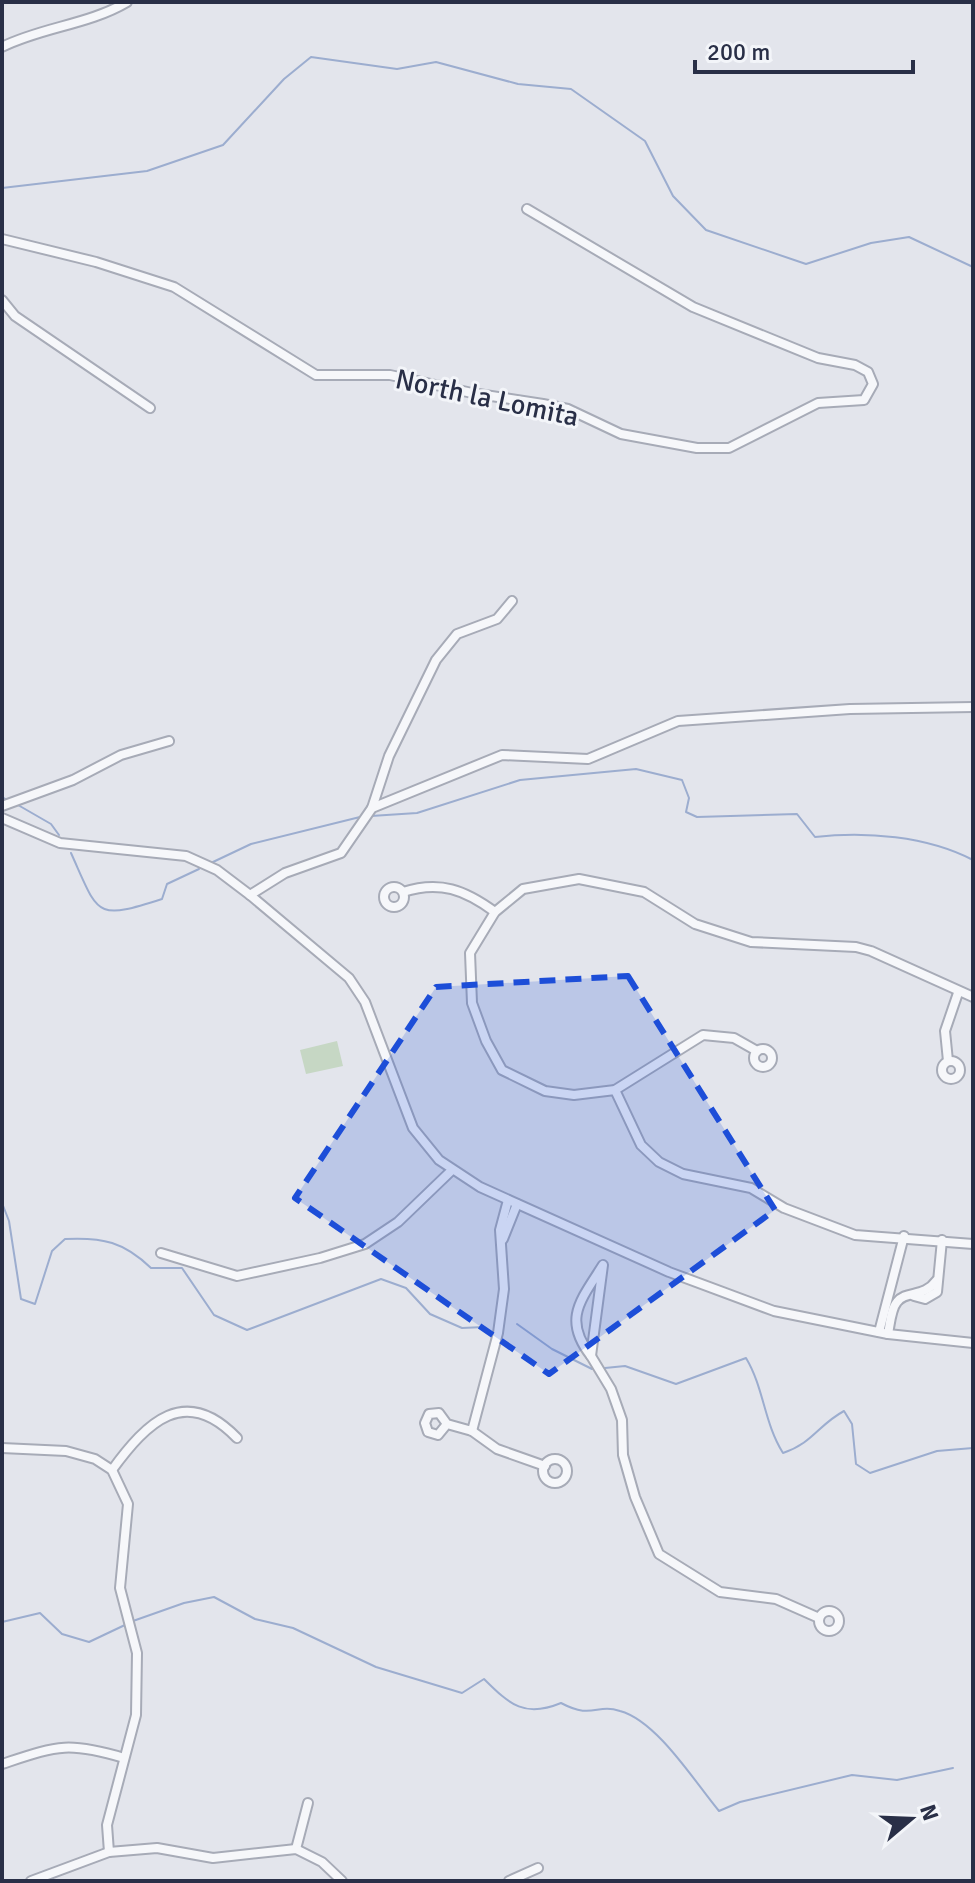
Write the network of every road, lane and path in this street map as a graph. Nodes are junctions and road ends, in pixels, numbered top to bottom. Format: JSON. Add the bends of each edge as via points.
{"nodes":[{"id":1,"x":127,"y":2,"type":"edge"},
{"id":2,"x":2,"y":47,"type":"edge"},
{"id":3,"x":527,"y":209,"type":"dead end"},
{"id":4,"x":2,"y":239,"type":"edge"},
{"id":5,"x":2,"y":300,"type":"edge"},
{"id":6,"x":150,"y":408,"type":"dead end"},
{"id":7,"x":512,"y":601,"type":"dead end"},
{"id":8,"x":973,"y":707,"type":"edge"},
{"id":9,"x":169,"y":741,"type":"dead end"},
{"id":10,"x":2,"y":806,"type":"edge"},
{"id":11,"x":372,"y":808,"type":"junction"},
{"id":12,"x":2,"y":818,"type":"edge"},
{"id":13,"x":403,"y":892,"type":"dead end"},
{"id":14,"x":250,"y":895,"type":"junction"},
{"id":15,"x":495,"y":912,"type":"junction"},
{"id":16,"x":958,"y":993,"type":"junction"},
{"id":17,"x":973,"y":997,"type":"edge"},
{"id":18,"x":757,"y":1051,"type":"dead end"},
{"id":19,"x":948,"y":1061,"type":"dead end"},
{"id":20,"x":615,"y":1090,"type":"junction"},
{"id":21,"x":452,"y":1170,"type":"junction"},
{"id":22,"x":508,"y":1200,"type":"junction"},
{"id":23,"x":517,"y":1204,"type":"junction"},
{"id":24,"x":904,"y":1236,"type":"junction"},
{"id":25,"x":503,"y":1240,"type":"junction"},
{"id":26,"x":942,"y":1240,"type":"junction"},
{"id":27,"x":973,"y":1244,"type":"edge"},
{"id":28,"x":609,"y":1246,"type":"junction"},
{"id":29,"x":161,"y":1253,"type":"dead end"},
{"id":30,"x":603,"y":1265,"type":"junction"},
{"id":31,"x":883,"y":1333,"type":"junction"},
{"id":32,"x":973,"y":1343,"type":"edge"},
{"id":33,"x":591,"y":1356,"type":"junction"},
{"id":34,"x":447,"y":1424,"type":"dead end"},
{"id":35,"x":472,"y":1431,"type":"junction"},
{"id":36,"x":237,"y":1438,"type":"dead end"},
{"id":37,"x":2,"y":1448,"type":"edge"},
{"id":38,"x":545,"y":1466,"type":"dead end"},
{"id":39,"x":112,"y":1470,"type":"junction"},
{"id":40,"x":819,"y":1618,"type":"dead end"},
{"id":41,"x":124,"y":1758,"type":"junction"},
{"id":42,"x":2,"y":1764,"type":"edge"},
{"id":43,"x":308,"y":1803,"type":"dead end"},
{"id":44,"x":296,"y":1849,"type":"junction"},
{"id":45,"x":109,"y":1852,"type":"junction"},
{"id":46,"x":538,"y":1868,"type":"dead end"},
{"id":47,"x":31,"y":1881,"type":"edge"},
{"id":48,"x":342,"y":1881,"type":"edge"},
{"id":49,"x":509,"y":1881,"type":"edge"}],
"edges":[{"from":1,"to":2,"type":"street"},
{"from":3,"to":4,"type":"street","name":"North la Lomita","via":[[693,307],[818,358],[855,365],[868,372],[873,384],[864,400],[818,403],[729,448],[697,448],[621,434],[568,409],[543,404],[390,375],[316,375],[174,287]]},
{"from":5,"to":6,"type":"street","via":[[15,316]]},
{"from":7,"to":11,"type":"street","via":[[497,619],[457,634],[436,660],[389,756]]},
{"from":8,"to":11,"type":"street","via":[[678,721],[588,759],[502,755]]},
{"from":9,"to":10,"type":"street","via":[[121,755],[73,780]]},
{"from":11,"to":14,"type":"street","via":[[341,853],[285,873]]},
{"from":12,"to":14,"type":"street","via":[[60,843],[186,856],[217,870]]},
{"from":13,"to":15,"type":"street","via":[[447,886]]},
{"from":14,"to":21,"type":"street","via":[[349,978],[365,1002],[413,1128]]},
{"from":15,"to":16,"type":"street","via":[[523,889],[579,879],[644,892],[695,924],[751,942],[871,951]]},
{"from":15,"to":20,"type":"street","via":[[470,953],[472,1003],[502,1070],[558,1094]]},
{"from":16,"to":17,"type":"street"},
{"from":16,"to":19,"type":"street","via":[[945,1031]]},
{"from":18,"to":20,"type":"street","via":[[734,1038],[703,1035]]},
{"from":20,"to":24,"type":"street","via":[[641,1145],[671,1168],[751,1188],[784,1208],[855,1235]]},
{"from":21,"to":22,"type":"street"},
{"from":21,"to":29,"type":"street","via":[[398,1222],[365,1244],[320,1258],[237,1276]]},
{"from":22,"to":23,"type":"street"},
{"from":22,"to":25,"type":"street","via":[[500,1230]]},
{"from":23,"to":25,"type":"street"},
{"from":23,"to":28,"type":"street"},
{"from":24,"to":26,"type":"street"},
{"from":24,"to":31,"type":"street"},
{"from":25,"to":35,"type":"street","via":[[498,1333]]},
{"from":26,"to":27,"type":"street"},
{"from":26,"to":31,"type":"street","via":[[936,1281],[930,1289],[895,1304]]},
{"from":28,"to":30,"type":"street"},
{"from":28,"to":31,"type":"street","via":[[774,1311]]},
{"from":30,"to":33,"type":"street"},
{"from":30,"to":33,"type":"street","via":[[573,1324]]},
{"from":31,"to":32,"type":"street"},
{"from":33,"to":40,"type":"street","via":[[622,1420],[623,1455],[659,1554],[720,1592],[776,1599]]},
{"from":34,"to":35,"type":"street"},
{"from":35,"to":38,"type":"street","via":[[497,1449]]},
{"from":36,"to":39,"type":"street","via":[[213,1417],[174,1413],[135,1438]]},
{"from":37,"to":39,"type":"street","via":[[66,1451]]},
{"from":39,"to":41,"type":"street","via":[[128,1504],[120,1588],[137,1653],[136,1715]]},
{"from":41,"to":42,"type":"street","via":[[84,1746],[53,1746]]},
{"from":41,"to":45,"type":"street","via":[[107,1825]]},
{"from":43,"to":44,"type":"street"},
{"from":44,"to":45,"type":"street","via":[[213,1858],[157,1848]]},
{"from":44,"to":48,"type":"street","via":[[322,1862]]},
{"from":45,"to":47,"type":"street"},
{"from":46,"to":49,"type":"street"}]}
